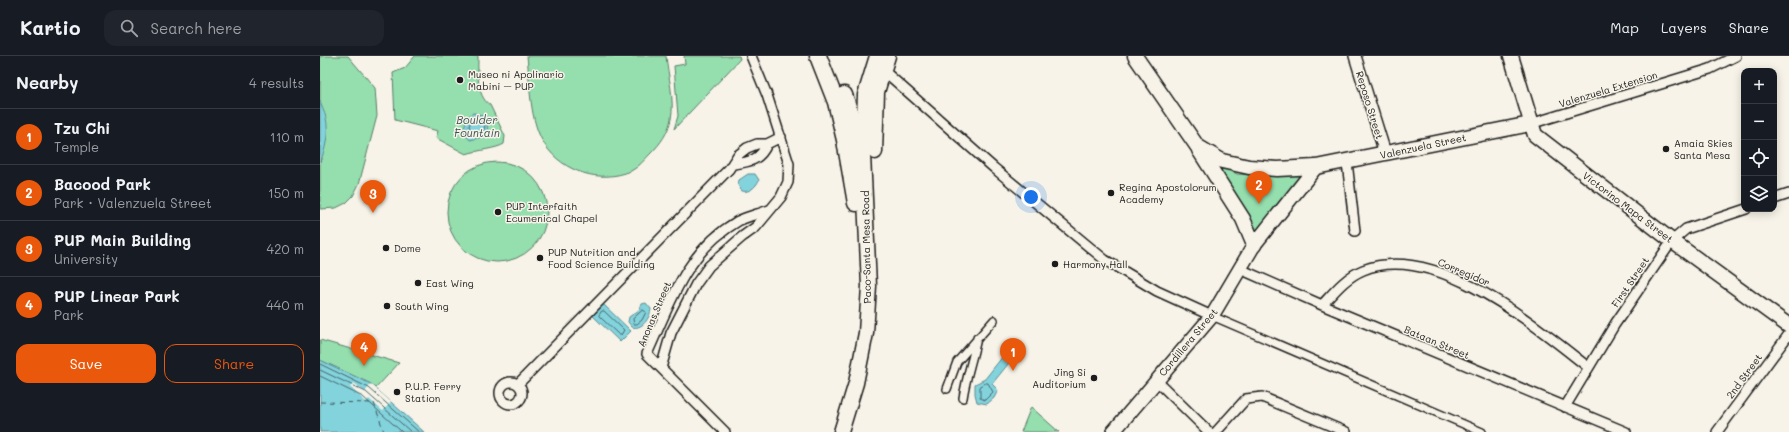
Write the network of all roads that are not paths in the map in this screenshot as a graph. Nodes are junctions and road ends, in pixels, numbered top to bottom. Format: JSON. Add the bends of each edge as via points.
{"nodes":[{"id":1,"x":750,"y":56,"type":"edge"},
{"id":2,"x":818,"y":56,"type":"edge"},
{"id":3,"x":828,"y":56,"type":"edge"},
{"id":4,"x":888,"y":56,"type":"edge"},
{"id":5,"x":1135,"y":56,"type":"edge"},
{"id":6,"x":1355,"y":56,"type":"edge"},
{"id":7,"x":1511,"y":56,"type":"edge"},
{"id":8,"x":1736,"y":56,"type":"edge"},
{"id":9,"x":876,"y":61,"type":"edge"},
{"id":10,"x":1530,"y":124,"type":"junction"},
{"id":11,"x":781,"y":137,"type":"junction"},
{"id":12,"x":767,"y":144,"type":"junction"},
{"id":13,"x":1197,"y":146,"type":"junction"},
{"id":14,"x":869,"y":153,"type":"junction"},
{"id":15,"x":1385,"y":153,"type":"junction"},
{"id":16,"x":1347,"y":162,"type":"junction"},
{"id":17,"x":734,"y":164,"type":"junction"},
{"id":18,"x":1316,"y":167,"type":"junction"},
{"id":19,"x":1789,"y":194,"type":"edge"},
{"id":20,"x":1777,"y":199,"type":"edge"},
{"id":21,"x":773,"y":208,"type":"junction"},
{"id":22,"x":1741,"y":211,"type":"edge"},
{"id":23,"x":1355,"y":231,"type":"dead end"},
{"id":24,"x":1672,"y":241,"type":"junction"},
{"id":25,"x":1254,"y":245,"type":"junction"},
{"id":26,"x":1240,"y":270,"type":"junction"},
{"id":27,"x":1322,"y":306,"type":"junction"},
{"id":28,"x":1212,"y":316,"type":"junction"},
{"id":29,"x":994,"y":320,"type":"dead end"},
{"id":30,"x":1789,"y":326,"type":"edge"},
{"id":31,"x":1789,"y":334,"type":"edge"},
{"id":32,"x":978,"y":338,"type":"junction"},
{"id":33,"x":1588,"y":367,"type":"junction"},
{"id":34,"x":661,"y":368,"type":"junction"},
{"id":35,"x":1156,"y":380,"type":"junction"},
{"id":36,"x":518,"y":384,"type":"dead end"},
{"id":37,"x":947,"y":389,"type":"dead end"},
{"id":38,"x":963,"y":398,"type":"dead end"},
{"id":39,"x":1565,"y":407,"type":"junction"},
{"id":40,"x":725,"y":432,"type":"edge"},
{"id":41,"x":841,"y":432,"type":"edge"},
{"id":42,"x":1113,"y":432,"type":"edge"},
{"id":43,"x":1209,"y":432,"type":"edge"},
{"id":44,"x":1216,"y":432,"type":"edge"},
{"id":45,"x":1346,"y":432,"type":"edge"},
{"id":46,"x":1482,"y":432,"type":"edge"},
{"id":47,"x":1626,"y":432,"type":"edge"},
{"id":48,"x":1717,"y":432,"type":"edge"}],
"edges":[{"from":1,"to":11,"type":"street"},
{"from":2,"to":3,"type":"highway","via":[[836,102],[859,197],[855,128]]},
{"from":4,"to":9,"type":"main road","name":"Paco-Santa Mesa Road"},
{"from":5,"to":13,"type":"main road","name":"Valenzuela Street"},
{"from":6,"to":15,"type":"street","name":"Reposo Street"},
{"from":7,"to":10,"type":"main road","name":"Victorino Mapa Street"},
{"from":8,"to":10,"type":"street","name":"Valenzuela Extension","via":[[1710,69]]},
{"from":9,"to":14,"type":"main road","name":"Paco-Santa Mesa Road","via":[[877,92]]},
{"from":9,"to":14,"type":"main road","name":"Paco-Santa Mesa Road","via":[[865,95]]},
{"from":9,"to":28,"type":"street","via":[[994,168],[1105,260],[1157,291]]},
{"from":10,"to":15,"type":"main road","name":"Valenzuela Street"},
{"from":10,"to":24,"type":"main road","name":"Victorino Mapa Street","via":[[1539,138]]},
{"from":11,"to":12,"type":"street"},
{"from":11,"to":21,"type":"street","via":[[789,173],[785,189]]},
{"from":12,"to":17,"type":"street","via":[[763,154],[745,163]]},
{"from":12,"to":17,"type":"street","via":[[747,148],[738,155]]},
{"from":13,"to":18,"type":"main road","name":"Valenzuela Street","via":[[1222,160],[1249,167]]},
{"from":13,"to":25,"type":"main road","via":[[1243,219]]},
{"from":14,"to":41,"type":"main road","name":"Paco-Santa Mesa Road","via":[[869,286],[866,333],[856,383]]},
{"from":15,"to":16,"type":"main road","name":"Valenzuela Street"},
{"from":16,"to":18,"type":"main road","name":"Valenzuela Street"},
{"from":16,"to":23,"type":"street"},
{"from":17,"to":36,"type":"street"},
{"from":18,"to":25,"type":"main road"},
{"from":19,"to":20,"type":"street"},
{"from":21,"to":34,"type":"street","via":[[756,227],[709,266],[696,284],[671,333]]},
{"from":21,"to":34,"type":"street","name":"Anonas Street","via":[[738,221],[710,243],[681,278],[647,354]]},
{"from":22,"to":24,"type":"street","name":"First Street","via":[[1686,229]]},
{"from":24,"to":30,"type":"main road","name":"Victorino Mapa Street"},
{"from":24,"to":33,"type":"street","name":"First Street"},
{"from":25,"to":26,"type":"main road","name":"Cordillera Street"},
{"from":26,"to":27,"type":"street","name":"Bataan Street"},
{"from":26,"to":28,"type":"main road","name":"Cordillera Street"},
{"from":27,"to":33,"type":"street","name":"Corregidor","via":[[1342,284],[1363,270],[1389,265],[1424,268],[1489,294]]},
{"from":27,"to":39,"type":"street","name":"Bataan Street"},
{"from":28,"to":35,"type":"main road","name":"Cordillera Street"},
{"from":28,"to":46,"type":"street"},
{"from":29,"to":32,"type":"street"},
{"from":31,"to":48,"type":"street","name":"2nd Street"},
{"from":32,"to":37,"type":"street","via":[[957,362]]},
{"from":32,"to":38,"type":"street","via":[[966,377]]},
{"from":33,"to":39,"type":"street","name":"First Street"},
{"from":34,"to":40,"type":"street","name":"Anonas Street"},
{"from":35,"to":42,"type":"main road","name":"Cordillera Street"},
{"from":35,"to":43,"type":"street"},
{"from":39,"to":47,"type":"street","name":"Bataan Street"},
{"from":44,"to":45,"type":"street","via":[[1246,399],[1262,397]]}]}
